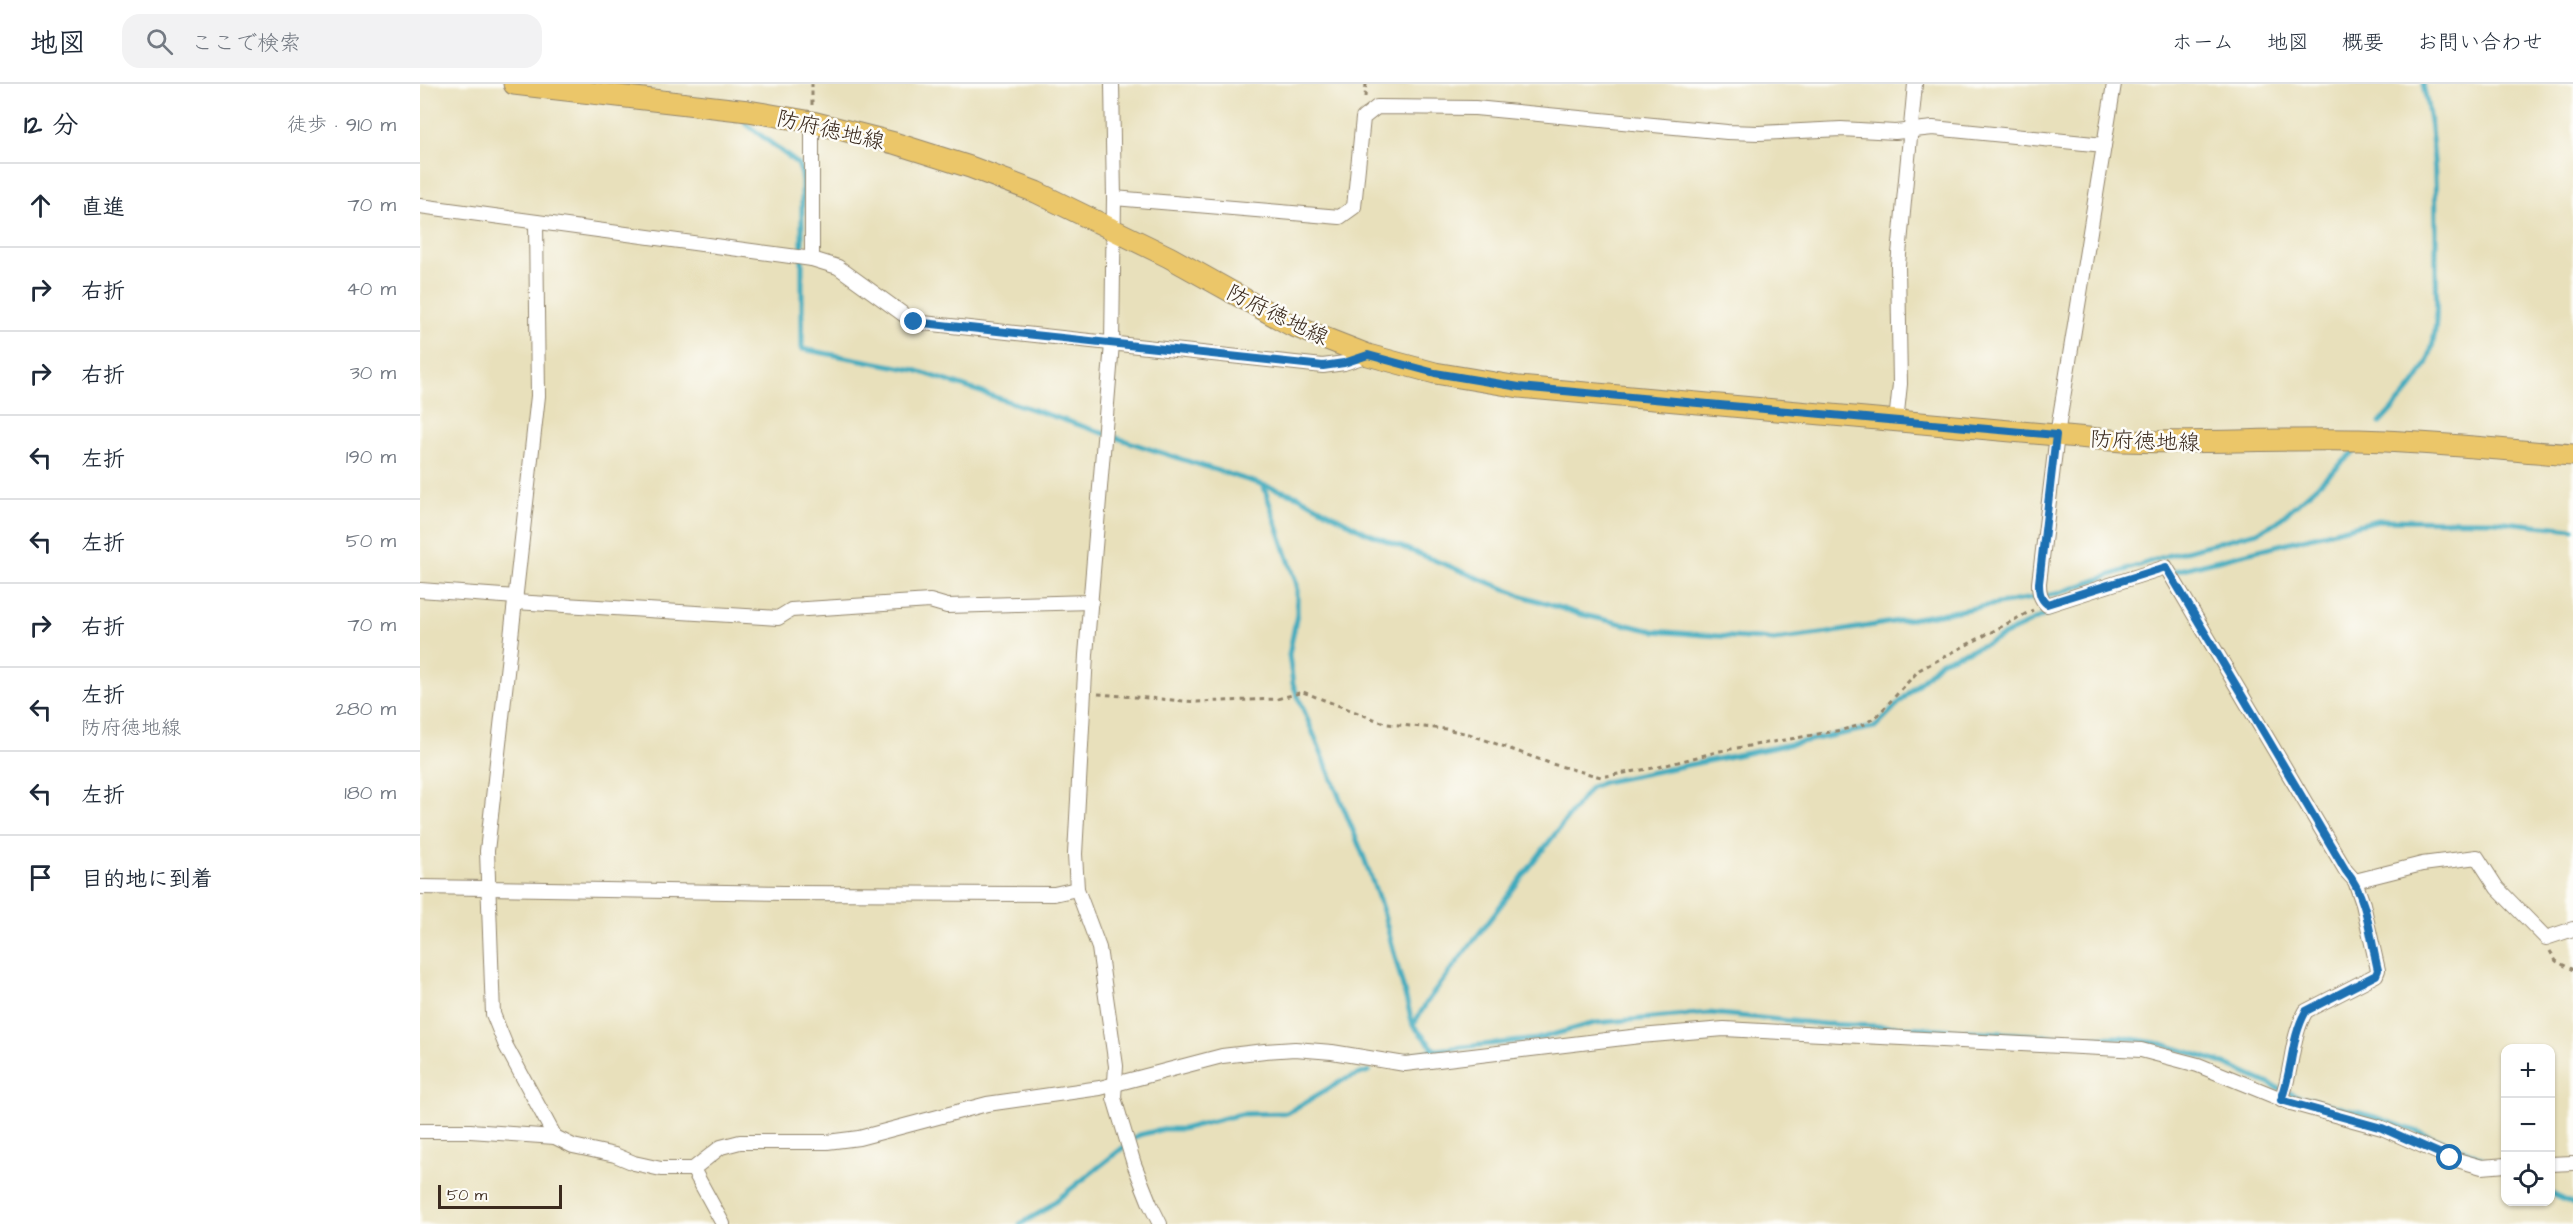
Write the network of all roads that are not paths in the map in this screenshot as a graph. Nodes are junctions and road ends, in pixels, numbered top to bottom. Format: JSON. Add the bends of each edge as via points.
{"nodes":[{"id":1,"x":514,"y":84,"type":"edge"},
{"id":2,"x":1112,"y":84,"type":"edge"},
{"id":3,"x":1915,"y":84,"type":"edge"},
{"id":4,"x":2114,"y":84,"type":"edge"},
{"id":5,"x":812,"y":122,"type":"junction"},
{"id":6,"x":1910,"y":129,"type":"junction"},
{"id":7,"x":2104,"y":145,"type":"junction"},
{"id":8,"x":1114,"y":198,"type":"junction"},
{"id":9,"x":420,"y":206,"type":"edge"},
{"id":10,"x":536,"y":222,"type":"junction"},
{"id":11,"x":1113,"y":229,"type":"junction"},
{"id":12,"x":812,"y":259,"type":"junction"},
{"id":13,"x":1112,"y":344,"type":"junction"},
{"id":14,"x":1368,"y":355,"type":"junction"},
{"id":15,"x":1896,"y":422,"type":"junction"},
{"id":16,"x":2056,"y":435,"type":"junction"},
{"id":17,"x":2573,"y":455,"type":"edge"},
{"id":18,"x":420,"y":590,"type":"edge"},
{"id":19,"x":515,"y":599,"type":"junction"},
{"id":20,"x":1091,"y":602,"type":"junction"},
{"id":21,"x":2355,"y":881,"type":"junction"},
{"id":22,"x":420,"y":886,"type":"edge"},
{"id":23,"x":489,"y":888,"type":"junction"},
{"id":24,"x":1077,"y":889,"type":"junction"},
{"id":25,"x":2573,"y":929,"type":"edge"},
{"id":26,"x":1116,"y":1084,"type":"junction"},
{"id":27,"x":2284,"y":1093,"type":"junction"},
{"id":28,"x":420,"y":1131,"type":"edge"},
{"id":29,"x":555,"y":1137,"type":"junction"},
{"id":30,"x":2573,"y":1163,"type":"edge"},
{"id":31,"x":2555,"y":1164,"type":"edge"},
{"id":32,"x":2501,"y":1165,"type":"edge"},
{"id":33,"x":693,"y":1169,"type":"junction"},
{"id":34,"x":723,"y":1224,"type":"edge"},
{"id":35,"x":1160,"y":1224,"type":"edge"}],
"edges":[{"from":1,"to":5,"type":"main road","name":"防府徳地線","via":[[690,102]]},
{"from":2,"to":8,"type":"street"},
{"from":3,"to":6,"type":"street"},
{"from":4,"to":7,"type":"street"},
{"from":5,"to":11,"type":"main road","name":"防府徳地線","via":[[894,142],[970,167],[1036,192]]},
{"from":5,"to":12,"type":"street"},
{"from":6,"to":7,"type":"street"},
{"from":6,"to":8,"type":"street","via":[[1759,133],[1475,108],[1377,107],[1364,117],[1354,207],[1340,217]]},
{"from":6,"to":15,"type":"street","via":[[1898,265],[1900,384]]},
{"from":7,"to":16,"type":"street"},
{"from":8,"to":11,"type":"street"},
{"from":9,"to":10,"type":"street"},
{"from":10,"to":12,"type":"street"},
{"from":10,"to":19,"type":"street","via":[[538,396]]},
{"from":11,"to":13,"type":"street"},
{"from":11,"to":14,"type":"main road","name":"防府徳地線","via":[[1291,325]]},
{"from":12,"to":13,"type":"street","via":[[838,267],[914,322]]},
{"from":13,"to":14,"type":"street","via":[[1323,366]]},
{"from":13,"to":20,"type":"street"},
{"from":14,"to":15,"type":"main road","name":"防府徳地線","via":[[1435,373],[1519,387]]},
{"from":15,"to":16,"type":"main road","name":"防府徳地線"},
{"from":16,"to":17,"type":"main road","name":"防府徳地線","via":[[2186,443],[2388,441]]},
{"from":16,"to":21,"type":"street","via":[[2039,583],[2043,601],[2047,604],[2166,567]]},
{"from":18,"to":19,"type":"street"},
{"from":19,"to":20,"type":"street","via":[[778,618],[791,610],[930,601],[948,606]]},
{"from":19,"to":23,"type":"street","via":[[487,851]]},
{"from":20,"to":24,"type":"street","via":[[1075,854]]},
{"from":21,"to":25,"type":"street","via":[[2422,864],[2477,857],[2497,888],[2546,938]]},
{"from":21,"to":27,"type":"street","via":[[2378,970],[2376,975],[2306,1011],[2300,1020]]},
{"from":22,"to":23,"type":"street"},
{"from":23,"to":24,"type":"street","via":[[1031,894]]},
{"from":23,"to":29,"type":"street","via":[[493,1014]]},
{"from":24,"to":26,"type":"street","via":[[1099,948]]},
{"from":26,"to":27,"type":"street","via":[[1222,1056],[1265,1051],[1332,1052],[1406,1064],[1724,1029],[2141,1050]]},
{"from":26,"to":33,"type":"street","via":[[987,1104],[859,1138],[740,1142],[721,1148]]},
{"from":26,"to":35,"type":"street","via":[[1114,1098],[1134,1164]]},
{"from":27,"to":32,"type":"street","via":[[2382,1128],[2450,1158],[2482,1167]]},
{"from":28,"to":29,"type":"street"},
{"from":29,"to":33,"type":"street","via":[[573,1146],[661,1170]]},
{"from":30,"to":31,"type":"street"},
{"from":33,"to":34,"type":"street"}]}
